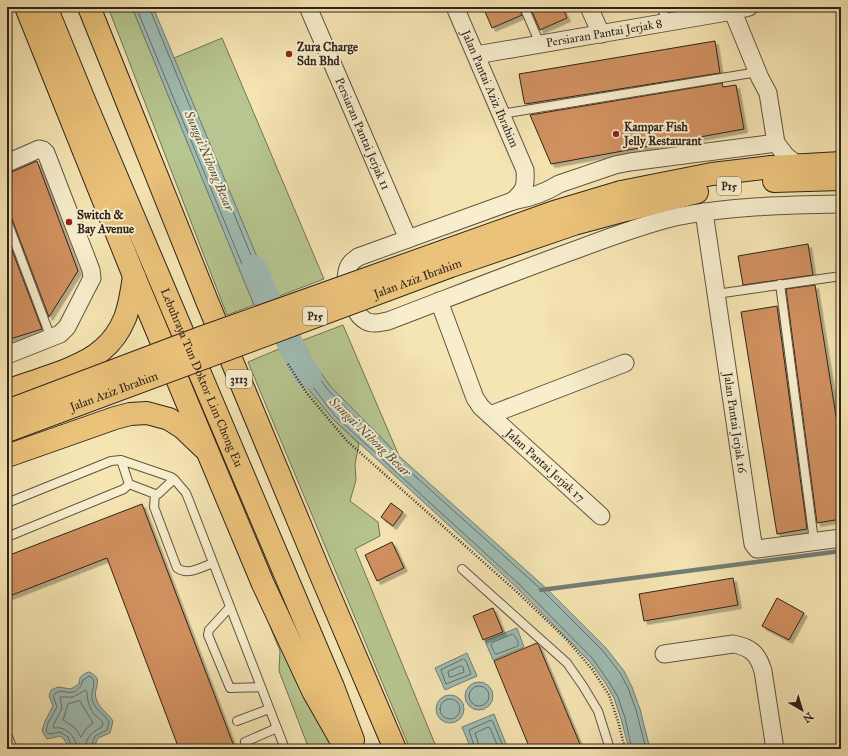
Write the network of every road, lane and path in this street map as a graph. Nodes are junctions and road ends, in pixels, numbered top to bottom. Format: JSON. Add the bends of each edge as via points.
{"nodes":[{"id":1,"x":26,"y":7,"type":"edge"},
{"id":2,"x":46,"y":7,"type":"edge"},
{"id":3,"x":89,"y":7,"type":"edge"},
{"id":4,"x":308,"y":7,"type":"edge"},
{"id":5,"x":455,"y":7,"type":"edge"},
{"id":6,"x":524,"y":7,"type":"edge"},
{"id":7,"x":589,"y":7,"type":"edge"},
{"id":8,"x":661,"y":7,"type":"edge"},
{"id":9,"x":749,"y":7,"type":"edge"},
{"id":10,"x":732,"y":9,"type":"edge"},
{"id":11,"x":668,"y":23,"type":"junction"},
{"id":12,"x":601,"y":34,"type":"junction"},
{"id":13,"x":540,"y":44,"type":"junction"},
{"id":14,"x":476,"y":55,"type":"junction"},
{"id":15,"x":759,"y":75,"type":"junction"},
{"id":16,"x":501,"y":114,"type":"junction"},
{"id":17,"x":772,"y":144,"type":"junction"},
{"id":18,"x":7,"y":163,"type":"edge"},
{"id":19,"x":798,"y":165,"type":"junction"},
{"id":20,"x":771,"y":167,"type":"junction"},
{"id":21,"x":525,"y":170,"type":"junction"},
{"id":22,"x":840,"y":177,"type":"edge"},
{"id":23,"x":559,"y":184,"type":"junction"},
{"id":24,"x":513,"y":201,"type":"junction"},
{"id":25,"x":624,"y":201,"type":"junction"},
{"id":26,"x":841,"y":204,"type":"edge"},
{"id":27,"x":704,"y":212,"type":"junction"},
{"id":28,"x":7,"y":221,"type":"edge"},
{"id":29,"x":408,"y":239,"type":"junction"},
{"id":30,"x":134,"y":276,"type":"junction"},
{"id":31,"x":841,"y":276,"type":"edge"},
{"id":32,"x":780,"y":284,"type":"junction"},
{"id":33,"x":716,"y":294,"type":"junction"},
{"id":34,"x":439,"y":301,"type":"junction"},
{"id":35,"x":51,"y":338,"type":"junction"},
{"id":36,"x":7,"y":355,"type":"edge"},
{"id":37,"x":625,"y":363,"type":"dead end"},
{"id":38,"x":288,"y":364,"type":"dead end"},
{"id":39,"x":7,"y":391,"type":"edge"},
{"id":40,"x":7,"y":411,"type":"edge"},
{"id":41,"x":490,"y":415,"type":"junction"},
{"id":42,"x":7,"y":431,"type":"edge"},
{"id":43,"x":210,"y":454,"type":"junction"},
{"id":44,"x":7,"y":456,"type":"edge"},
{"id":45,"x":122,"y":460,"type":"junction"},
{"id":46,"x":174,"y":479,"type":"junction"},
{"id":47,"x":129,"y":484,"type":"junction"},
{"id":48,"x":155,"y":494,"type":"junction"},
{"id":49,"x":7,"y":503,"type":"edge"},
{"id":50,"x":601,"y":516,"type":"dead end"},
{"id":51,"x":7,"y":536,"type":"edge"},
{"id":52,"x":841,"y":538,"type":"edge"},
{"id":53,"x":814,"y":541,"type":"junction"},
{"id":54,"x":213,"y":563,"type":"junction"},
{"id":55,"x":462,"y":569,"type":"dead end"},
{"id":56,"x":230,"y":607,"type":"junction"},
{"id":57,"x":664,"y":654,"type":"dead end"},
{"id":58,"x":261,"y":687,"type":"junction"},
{"id":59,"x":269,"y":709,"type":"junction"},
{"id":60,"x":237,"y":721,"type":"dead end"},
{"id":61,"x":277,"y":728,"type":"junction"},
{"id":62,"x":7,"y":734,"type":"edge"},
{"id":63,"x":12,"y":749,"type":"edge"},
{"id":64,"x":247,"y":749,"type":"edge"},
{"id":65,"x":285,"y":749,"type":"edge"},
{"id":66,"x":346,"y":749,"type":"edge"},
{"id":67,"x":357,"y":749,"type":"edge"},
{"id":68,"x":395,"y":749,"type":"edge"},
{"id":69,"x":610,"y":749,"type":"edge"},
{"id":70,"x":625,"y":749,"type":"edge"},
{"id":71,"x":775,"y":749,"type":"edge"}],
"edges":[{"from":1,"to":30,"type":"main road"},
{"from":2,"to":67,"type":"main road","name":"Lebuhraya Tun Doktor Lim Chong Eu"},
{"from":3,"to":68,"type":"main road","number":"3113","via":[[213,315]]},
{"from":4,"to":29,"type":"street","name":"Persiaran Pantai Jerjak 11"},
{"from":5,"to":14,"type":"street","name":"Jalan Pantai Aziz Ibrahim"},
{"from":6,"to":13,"type":"lane"},
{"from":7,"to":12,"type":"street"},
{"from":8,"to":11,"type":"lane"},
{"from":9,"to":10,"type":"street","name":"Persiaran Pantai Jerjak 8"},
{"from":10,"to":11,"type":"street","name":"Persiaran Pantai Jerjak 8"},
{"from":10,"to":15,"type":"street"},
{"from":11,"to":12,"type":"street","name":"Persiaran Pantai Jerjak 8"},
{"from":12,"to":13,"type":"street","name":"Persiaran Pantai Jerjak 8"},
{"from":13,"to":14,"type":"street","name":"Persiaran Pantai Jerjak 8"},
{"from":14,"to":16,"type":"street","name":"Jalan Pantai Aziz Ibrahim"},
{"from":15,"to":16,"type":"lane"},
{"from":15,"to":17,"type":"street","via":[[768,93]]},
{"from":16,"to":21,"type":"street","name":"Jalan Pantai Aziz Ibrahim"},
{"from":17,"to":19,"type":"street"},
{"from":17,"to":20,"type":"street"},
{"from":17,"to":23,"type":"street","via":[[630,162]]},
{"from":18,"to":35,"type":"street","via":[[38,150],[46,153],[91,270],[92,278],[68,327]]},
{"from":19,"to":20,"type":"main road","name":"Jalan Aziz Ibrahim","number":"P15"},
{"from":19,"to":22,"type":"main road","name":"Jalan Aziz Ibrahim","number":"P15"},
{"from":20,"to":25,"type":"main road","name":"Jalan Aziz Ibrahim","number":"P15","via":[[712,174]]},
{"from":21,"to":23,"type":"street","via":[[536,180]]},
{"from":21,"to":24,"type":"street","name":"Jalan Pantai Aziz Ibrahim","via":[[525,186]]},
{"from":22,"to":25,"type":"main road","name":"Jalan Aziz Ibrahim","number":"P15","via":[[723,187],[674,197]]},
{"from":23,"to":24,"type":"street"},
{"from":24,"to":29,"type":"street"},
{"from":25,"to":40,"type":"main road","name":"Jalan Aziz Ibrahim","number":"P15","bridge":true,"via":[[554,212],[211,334]]},
{"from":25,"to":42,"type":"main road","name":"Jalan Aziz Ibrahim","number":"P15","bridge":true,"via":[[574,224],[451,266]]},
{"from":26,"to":27,"type":"street","via":[[769,206]]},
{"from":27,"to":33,"type":"street","name":"Jalan Pantai Jerjak 16"},
{"from":27,"to":34,"type":"street","via":[[644,225]]},
{"from":28,"to":35,"type":"lane"},
{"from":29,"to":34,"type":"street","via":[[350,263],[346,276],[354,308],[367,322],[374,323],[388,321]]},
{"from":30,"to":39,"type":"main road","via":[[125,319],[102,350],[86,361]]},
{"from":30,"to":43,"type":"main road"},
{"from":31,"to":32,"type":"lane"},
{"from":32,"to":33,"type":"lane"},
{"from":32,"to":53,"type":"lane"},
{"from":33,"to":53,"type":"street","name":"Jalan Pantai Jerjak 16","via":[[753,544],[757,549]]},
{"from":34,"to":41,"type":"street","name":"Jalan Pantai Jerjak 17","via":[[475,398]]},
{"from":35,"to":36,"type":"street"},
{"from":37,"to":41,"type":"street","name":"Jalan Pantai Jerjak 17"},
{"from":38,"to":70,"type":"path","via":[[306,392],[346,440],[517,592],[567,640],[587,663],[608,695]]},
{"from":41,"to":50,"type":"street","name":"Jalan Pantai Jerjak 17"},
{"from":43,"to":44,"type":"main road","via":[[183,428],[169,419],[147,413],[115,418]]},
{"from":43,"to":66,"type":"main road","via":[[272,604],[313,691]]},
{"from":45,"to":46,"type":"lane"},
{"from":45,"to":47,"type":"lane"},
{"from":45,"to":49,"type":"lane","via":[[111,461]]},
{"from":46,"to":48,"type":"lane"},
{"from":46,"to":54,"type":"lane","via":[[186,492]]},
{"from":47,"to":48,"type":"lane"},
{"from":47,"to":51,"type":"lane","via":[[124,489]]},
{"from":48,"to":54,"type":"lane","via":[[154,507],[177,568],[188,572]]},
{"from":52,"to":53,"type":"street","name":"Jalan Pantai Jerjak 16"},
{"from":54,"to":56,"type":"lane"},
{"from":55,"to":69,"type":"lane","via":[[567,663],[598,711]]},
{"from":56,"to":58,"type":"lane"},
{"from":56,"to":58,"type":"lane","via":[[209,630],[208,635],[230,688]]},
{"from":57,"to":71,"type":"street","via":[[733,644],[743,645],[754,652],[763,672]]},
{"from":58,"to":59,"type":"lane"},
{"from":59,"to":60,"type":"lane"},
{"from":59,"to":61,"type":"lane"},
{"from":61,"to":64,"type":"lane","via":[[245,742]]},
{"from":61,"to":65,"type":"lane"},
{"from":62,"to":63,"type":"lane"}]}
